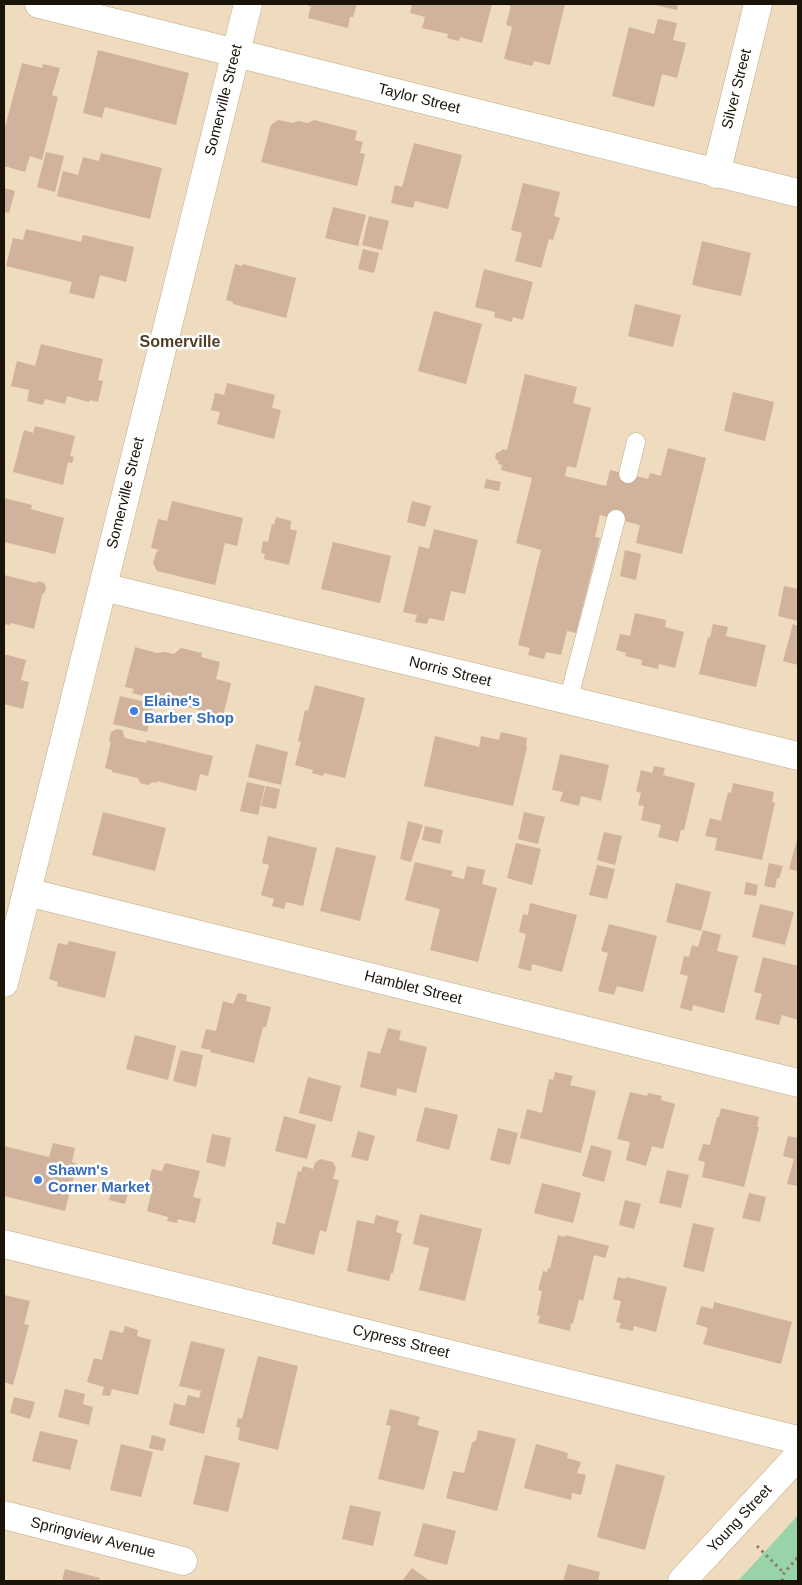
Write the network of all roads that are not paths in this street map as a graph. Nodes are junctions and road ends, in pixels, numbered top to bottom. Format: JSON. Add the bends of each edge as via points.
{"nodes":[{"id":1,"x":39,"y":4,"type":"edge"},
{"id":2,"x":248,"y":4,"type":"edge"},
{"id":3,"x":758,"y":4,"type":"edge"},
{"id":4,"x":236,"y":53,"type":"junction"},
{"id":5,"x":716,"y":174,"type":"junction"},
{"id":6,"x":798,"y":193,"type":"edge"},
{"id":7,"x":636,"y":442,"type":"dead end"},
{"id":8,"x":628,"y":474,"type":"dead end"},
{"id":9,"x":616,"y":519,"type":"dead end"},
{"id":10,"x":103,"y":587,"type":"junction"},
{"id":11,"x":568,"y":701,"type":"junction"},
{"id":12,"x":798,"y":756,"type":"edge"},
{"id":13,"x":27,"y":892,"type":"junction"},
{"id":14,"x":4,"y":983,"type":"edge"},
{"id":15,"x":798,"y":1084,"type":"edge"},
{"id":16,"x":4,"y":1244,"type":"edge"},
{"id":17,"x":798,"y":1440,"type":"edge"},
{"id":18,"x":798,"y":1456,"type":"edge"},
{"id":19,"x":4,"y":1515,"type":"edge"},
{"id":20,"x":182,"y":1561,"type":"dead end"},
{"id":21,"x":682,"y":1581,"type":"edge"}],
"edges":[{"from":1,"to":4,"type":"street","name":"Taylor Street"},
{"from":2,"to":4,"type":"street","name":"Somerville Street"},
{"from":3,"to":5,"type":"street","name":"Silver Street"},
{"from":4,"to":5,"type":"street","name":"Taylor Street"},
{"from":4,"to":10,"type":"street","name":"Somerville Street"},
{"from":5,"to":6,"type":"street","name":"Taylor Street"},
{"from":7,"to":8,"type":"lane"},
{"from":9,"to":11,"type":"lane"},
{"from":10,"to":11,"type":"street","name":"Norris Street"},
{"from":10,"to":13,"type":"street","name":"Somerville Street"},
{"from":11,"to":12,"type":"street","name":"Norris Street"},
{"from":13,"to":14,"type":"street","name":"Somerville Street"},
{"from":13,"to":15,"type":"street","name":"Hamblet Street"},
{"from":16,"to":17,"type":"street","name":"Cypress Street"},
{"from":18,"to":21,"type":"street","name":"Young Street"},
{"from":19,"to":20,"type":"street","name":"Springview Avenue"}]}
